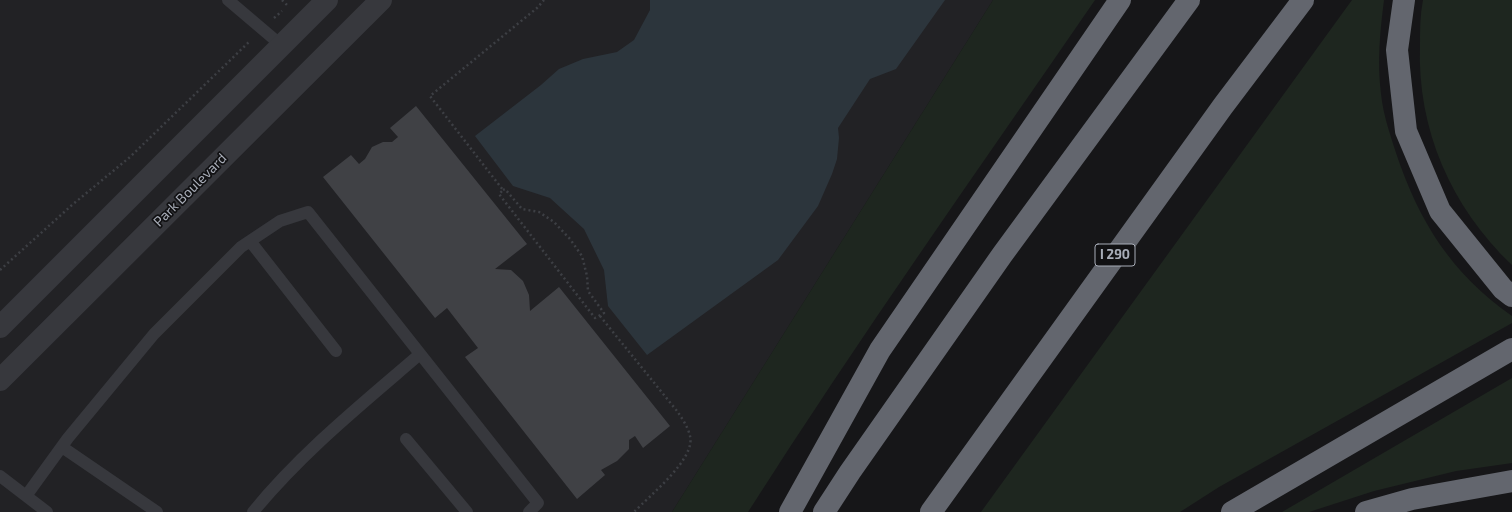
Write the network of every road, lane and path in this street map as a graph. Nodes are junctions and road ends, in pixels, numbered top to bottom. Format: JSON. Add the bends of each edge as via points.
{"nodes":[{"id":1,"x":228,"y":0,"type":"edge"},
{"id":2,"x":282,"y":0,"type":"edge"},
{"id":3,"x":326,"y":0,"type":"edge"},
{"id":4,"x":381,"y":0,"type":"edge"},
{"id":5,"x":544,"y":0,"type":"edge"},
{"id":6,"x":1120,"y":0,"type":"edge"},
{"id":7,"x":1189,"y":0,"type":"edge"},
{"id":8,"x":1303,"y":0,"type":"edge"},
{"id":9,"x":1404,"y":0,"type":"edge"},
{"id":10,"x":291,"y":3,"type":"dead end"},
{"id":11,"x":288,"y":6,"type":"junction"},
{"id":12,"x":262,"y":28,"type":"junction"},
{"id":13,"x":281,"y":45,"type":"junction"},
{"id":14,"x":503,"y":190,"type":"junction"},
{"id":15,"x":250,"y":241,"type":"junction"},
{"id":16,"x":0,"y":270,"type":"edge"},
{"id":17,"x":1512,"y":296,"type":"edge"},
{"id":18,"x":600,"y":316,"type":"junction"},
{"id":19,"x":0,"y":327,"type":"edge"},
{"id":20,"x":1512,"y":349,"type":"edge"},
{"id":21,"x":336,"y":351,"type":"dead end"},
{"id":22,"x":420,"y":354,"type":"junction"},
{"id":23,"x":0,"y":380,"type":"edge"},
{"id":24,"x":406,"y":438,"type":"dead end"},
{"id":25,"x":62,"y":447,"type":"junction"},
{"id":26,"x":0,"y":476,"type":"edge"},
{"id":27,"x":1512,"y":482,"type":"edge"},
{"id":28,"x":26,"y":496,"type":"junction"},
{"id":29,"x":47,"y":512,"type":"edge"},
{"id":30,"x":157,"y":512,"type":"edge"},
{"id":31,"x":253,"y":512,"type":"edge"},
{"id":32,"x":467,"y":512,"type":"edge"},
{"id":33,"x":529,"y":512,"type":"edge"},
{"id":34,"x":634,"y":512,"type":"edge"},
{"id":35,"x":790,"y":512,"type":"edge"},
{"id":36,"x":824,"y":512,"type":"edge"},
{"id":37,"x":931,"y":512,"type":"edge"},
{"id":38,"x":1232,"y":512,"type":"edge"},
{"id":39,"x":1366,"y":512,"type":"edge"}],
"edges":[{"from":1,"to":12,"type":"lane"},
{"from":2,"to":11,"type":"path"},
{"from":3,"to":13,"type":"street"},
{"from":4,"to":23,"type":"street","name":"Park Boulevard"},
{"from":5,"to":14,"type":"path","via":[[430,96]]},
{"from":6,"to":35,"type":"highway","via":[[880,350]]},
{"from":7,"to":36,"type":"highway","via":[[1002,255]]},
{"from":8,"to":37,"type":"highway","number":"I 290","via":[[1218,113]]},
{"from":9,"to":17,"type":"highway","via":[[1397,50],[1406,131],[1440,211],[1503,289]]},
{"from":10,"to":11,"type":"path"},
{"from":11,"to":12,"type":"path"},
{"from":12,"to":13,"type":"lane"},
{"from":12,"to":16,"type":"path","via":[[130,156]]},
{"from":13,"to":19,"type":"street"},
{"from":14,"to":18,"type":"path","via":[[499,194],[503,200],[596,318]]},
{"from":14,"to":18,"type":"path","via":[[506,189],[522,209],[539,212],[554,222],[570,239],[582,256],[588,291],[604,313]]},
{"from":15,"to":21,"type":"lane"},
{"from":15,"to":22,"type":"lane","via":[[280,221],[308,212]]},
{"from":15,"to":25,"type":"lane","via":[[154,334]]},
{"from":18,"to":34,"type":"path","via":[[677,411],[691,437],[688,450],[678,467]]},
{"from":20,"to":38,"type":"highway"},
{"from":22,"to":31,"type":"lane","via":[[318,442]]},
{"from":22,"to":33,"type":"lane","via":[[538,503]]},
{"from":24,"to":32,"type":"lane"},
{"from":25,"to":28,"type":"lane"},
{"from":25,"to":30,"type":"lane"},
{"from":26,"to":28,"type":"lane"},
{"from":27,"to":39,"type":"highway","via":[[1412,499]]},
{"from":28,"to":29,"type":"lane"}]}
